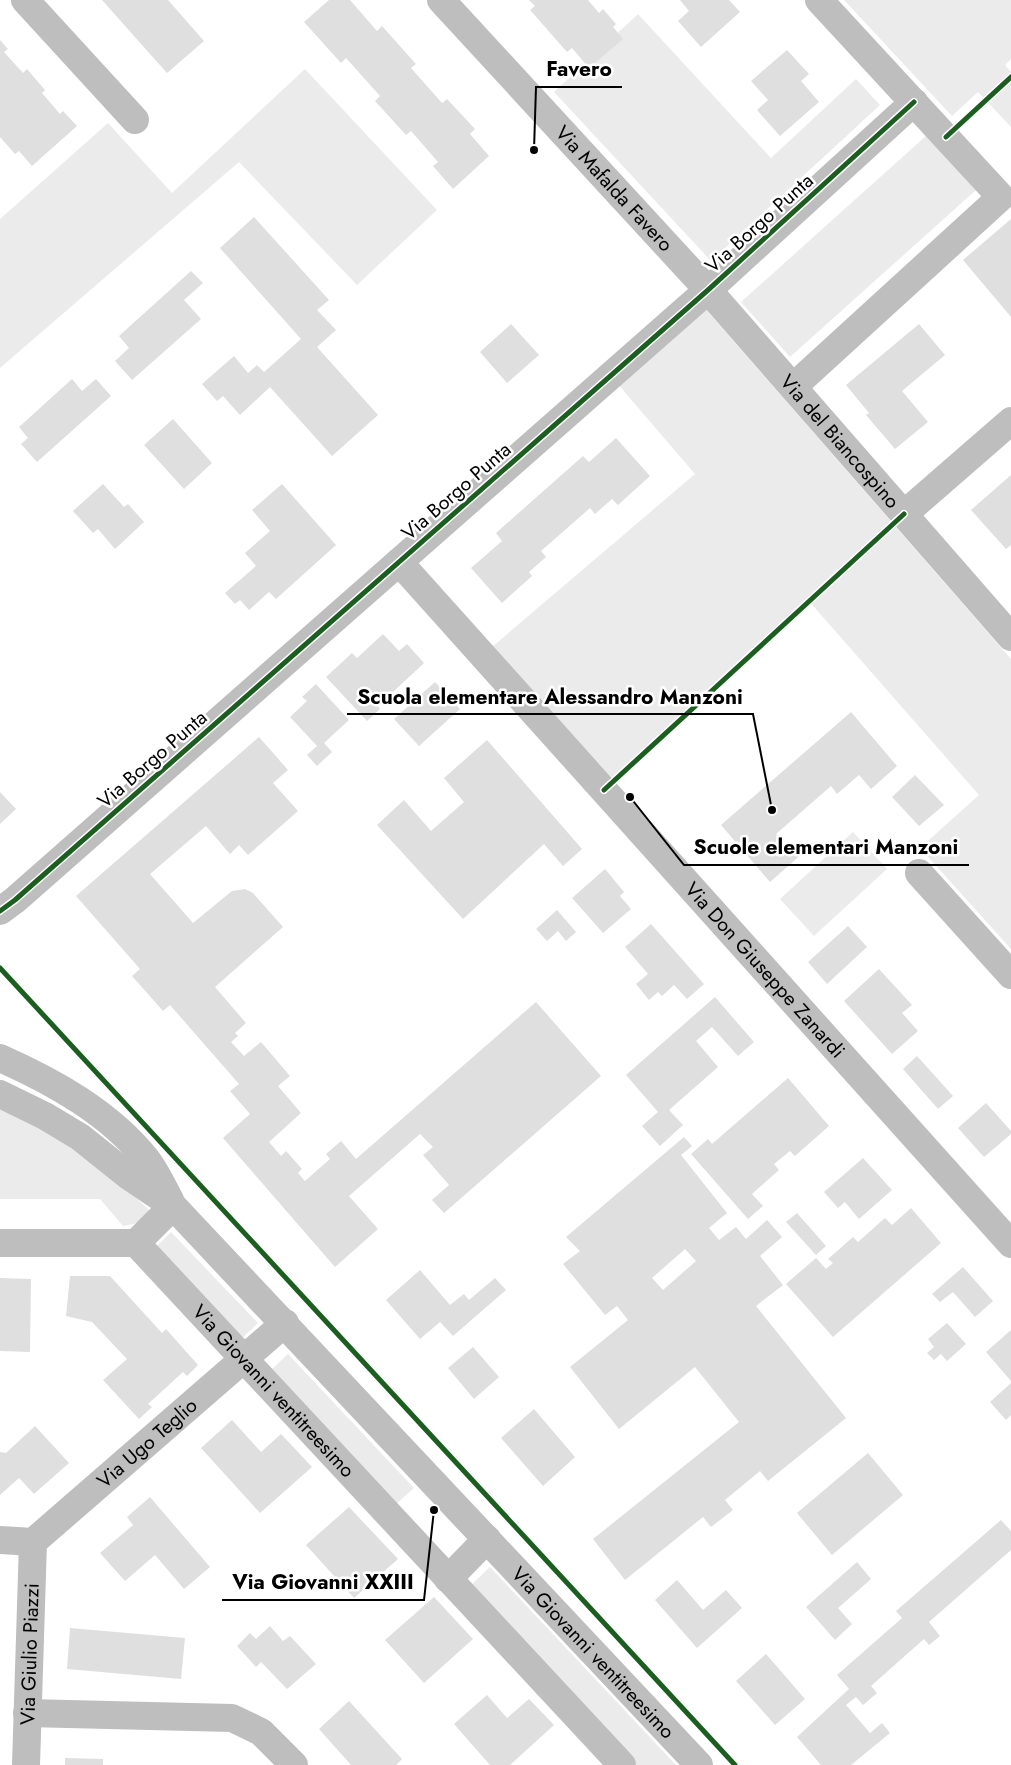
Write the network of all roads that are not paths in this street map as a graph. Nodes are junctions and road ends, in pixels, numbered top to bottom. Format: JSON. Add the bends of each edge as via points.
{"nodes":[{"id":1,"x":25,"y":0,"type":"edge"},
{"id":2,"x":441,"y":0,"type":"edge"},
{"id":3,"x":819,"y":0,"type":"edge"},
{"id":4,"x":914,"y":102,"type":"junction"},
{"id":5,"x":135,"y":120,"type":"dead end"},
{"id":6,"x":708,"y":290,"type":"junction"},
{"id":7,"x":793,"y":387,"type":"junction"},
{"id":8,"x":1011,"y":421,"type":"edge"},
{"id":9,"x":904,"y":514,"type":"junction"},
{"id":10,"x":399,"y":562,"type":"junction"},
{"id":11,"x":1011,"y":637,"type":"edge"},
{"id":12,"x":919,"y":873,"type":"dead end"},
{"id":13,"x":5,"y":910,"type":"edge"},
{"id":14,"x":1011,"y":975,"type":"edge"},
{"id":15,"x":0,"y":1058,"type":"edge"},
{"id":16,"x":0,"y":1094,"type":"edge"},
{"id":17,"x":174,"y":1206,"type":"junction"},
{"id":18,"x":0,"y":1243,"type":"edge"},
{"id":19,"x":136,"y":1243,"type":"junction"},
{"id":20,"x":1011,"y":1244,"type":"edge"},
{"id":21,"x":285,"y":1323,"type":"junction"},
{"id":22,"x":244,"y":1359,"type":"junction"},
{"id":23,"x":487,"y":1539,"type":"junction"},
{"id":24,"x":0,"y":1540,"type":"edge"},
{"id":25,"x":33,"y":1542,"type":"junction"},
{"id":26,"x":448,"y":1579,"type":"junction"},
{"id":27,"x":27,"y":1713,"type":"junction"},
{"id":28,"x":26,"y":1765,"type":"edge"},
{"id":29,"x":294,"y":1765,"type":"edge"},
{"id":30,"x":622,"y":1765,"type":"edge"},
{"id":31,"x":699,"y":1765,"type":"edge"}],
"edges":[{"from":1,"to":5,"type":"street"},
{"from":2,"to":6,"type":"street","name":"Via Mafalda Favero"},
{"from":3,"to":4,"type":"street"},
{"from":4,"to":6,"type":"street","name":"Via Borgo Punta"},
{"from":4,"to":7,"type":"street","via":[[1001,197]]},
{"from":6,"to":7,"type":"street","name":"Via del Biancospino"},
{"from":6,"to":10,"type":"street","name":"Via Borgo Punta"},
{"from":7,"to":9,"type":"street","name":"Via del Biancospino"},
{"from":8,"to":9,"type":"street"},
{"from":9,"to":11,"type":"street","name":"Via del Biancospino"},
{"from":10,"to":13,"type":"street","name":"Via Borgo Punta"},
{"from":10,"to":20,"type":"street","name":"Via Don Giuseppe Zanardi"},
{"from":12,"to":14,"type":"street"},
{"from":15,"to":17,"type":"street","name":"Via Giovanni ventitreesimo","via":[[27,1070],[98,1112],[147,1161]]},
{"from":16,"to":17,"type":"street","name":"Via Giovanni ventitreesimo","via":[[80,1137],[130,1177]]},
{"from":17,"to":19,"type":"street"},
{"from":17,"to":21,"type":"street","name":"Via Giovanni ventitreesimo"},
{"from":18,"to":19,"type":"street"},
{"from":19,"to":22,"type":"street","name":"Via Giovanni ventitreesimo"},
{"from":21,"to":22,"type":"street","name":"Via Ugo Teglio"},
{"from":21,"to":23,"type":"street","name":"Via Giovanni ventitreesimo"},
{"from":22,"to":25,"type":"street","name":"Via Ugo Teglio"},
{"from":22,"to":26,"type":"street","name":"Via Giovanni ventitreesimo"},
{"from":23,"to":26,"type":"street"},
{"from":23,"to":31,"type":"street","name":"Via Giovanni ventitreesimo"},
{"from":24,"to":25,"type":"street"},
{"from":25,"to":27,"type":"street","name":"Via Giulio Piazzi"},
{"from":26,"to":30,"type":"street","name":"Via Giovanni ventitreesimo"},
{"from":27,"to":28,"type":"street","name":"Via Giulio Piazzi"},
{"from":27,"to":29,"type":"street","via":[[232,1718],[261,1732]]}]}
